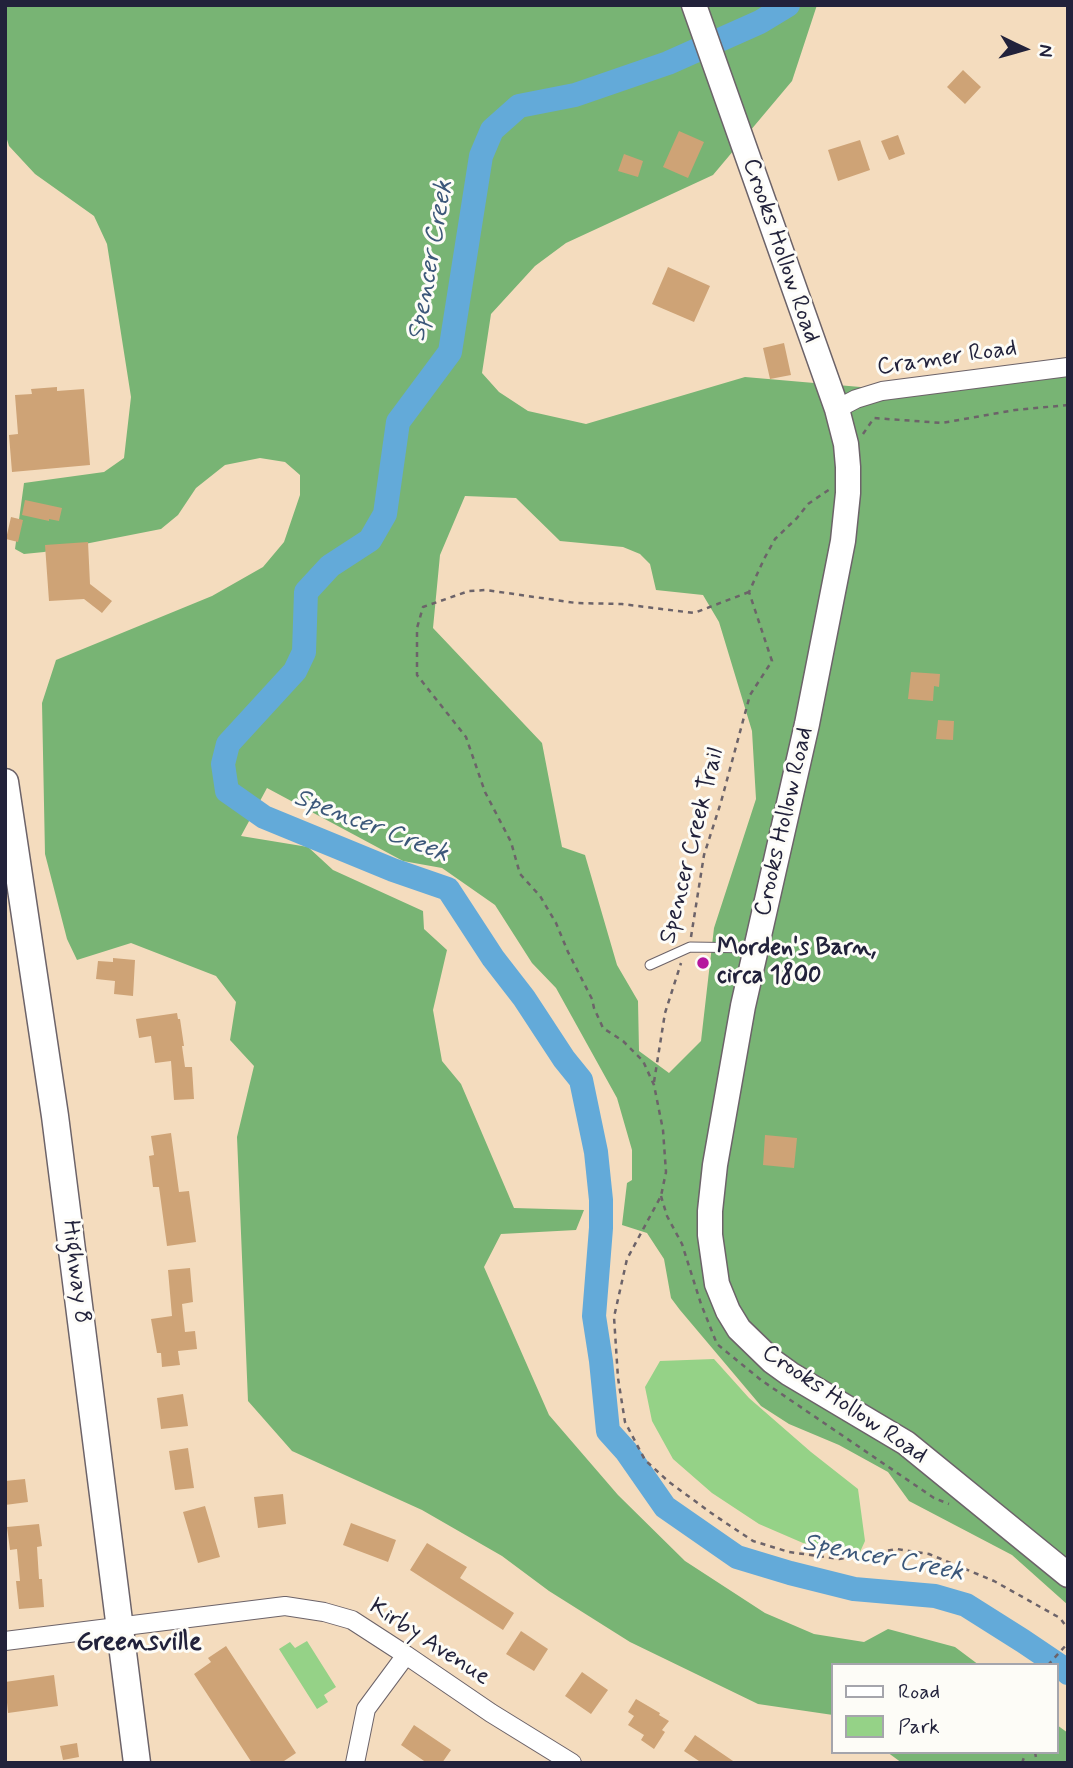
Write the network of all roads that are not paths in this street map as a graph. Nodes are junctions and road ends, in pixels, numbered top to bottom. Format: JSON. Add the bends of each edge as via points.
{"nodes":[{"id":1,"x":697,"y":16,"type":"edge"},
{"id":2,"x":1068,"y":367,"type":"edge"},
{"id":3,"x":837,"y":409,"type":"junction"},
{"id":4,"x":5,"y":782,"type":"edge"},
{"id":5,"x":757,"y":948,"type":"junction"},
{"id":6,"x":650,"y":965,"type":"dead end"},
{"id":7,"x":1068,"y":1575,"type":"edge"},
{"id":8,"x":120,"y":1627,"type":"junction"},
{"id":9,"x":5,"y":1641,"type":"edge"},
{"id":10,"x":406,"y":1655,"type":"junction"},
{"id":11,"x":137,"y":1763,"type":"edge"},
{"id":12,"x":355,"y":1763,"type":"edge"},
{"id":13,"x":572,"y":1763,"type":"edge"}],
"edges":[{"from":1,"to":3,"type":"street","name":"Crooks Hollow Road"},
{"from":2,"to":3,"type":"street","name":"Cramer Road","via":[[882,391]]},
{"from":3,"to":5,"type":"street","name":"Crooks Hollow Road","via":[[846,444],[843,541]]},
{"from":4,"to":8,"type":"main road","name":"Highway 8","via":[[55,1116]]},
{"from":5,"to":6,"type":"lane","via":[[690,947]]},
{"from":5,"to":7,"type":"street","name":"Crooks Hollow Road","via":[[743,1006],[710,1211],[714,1269],[728,1311],[746,1338],[778,1366],[906,1443]]},
{"from":8,"to":9,"type":"street","name":"Kirby Avenue"},
{"from":8,"to":10,"type":"street","name":"Kirby Avenue","via":[[285,1606],[352,1620]]},
{"from":8,"to":11,"type":"main road","name":"Highway 8"},
{"from":10,"to":12,"type":"street","via":[[366,1709]]},
{"from":10,"to":13,"type":"street","name":"Kirby Avenue"}]}
